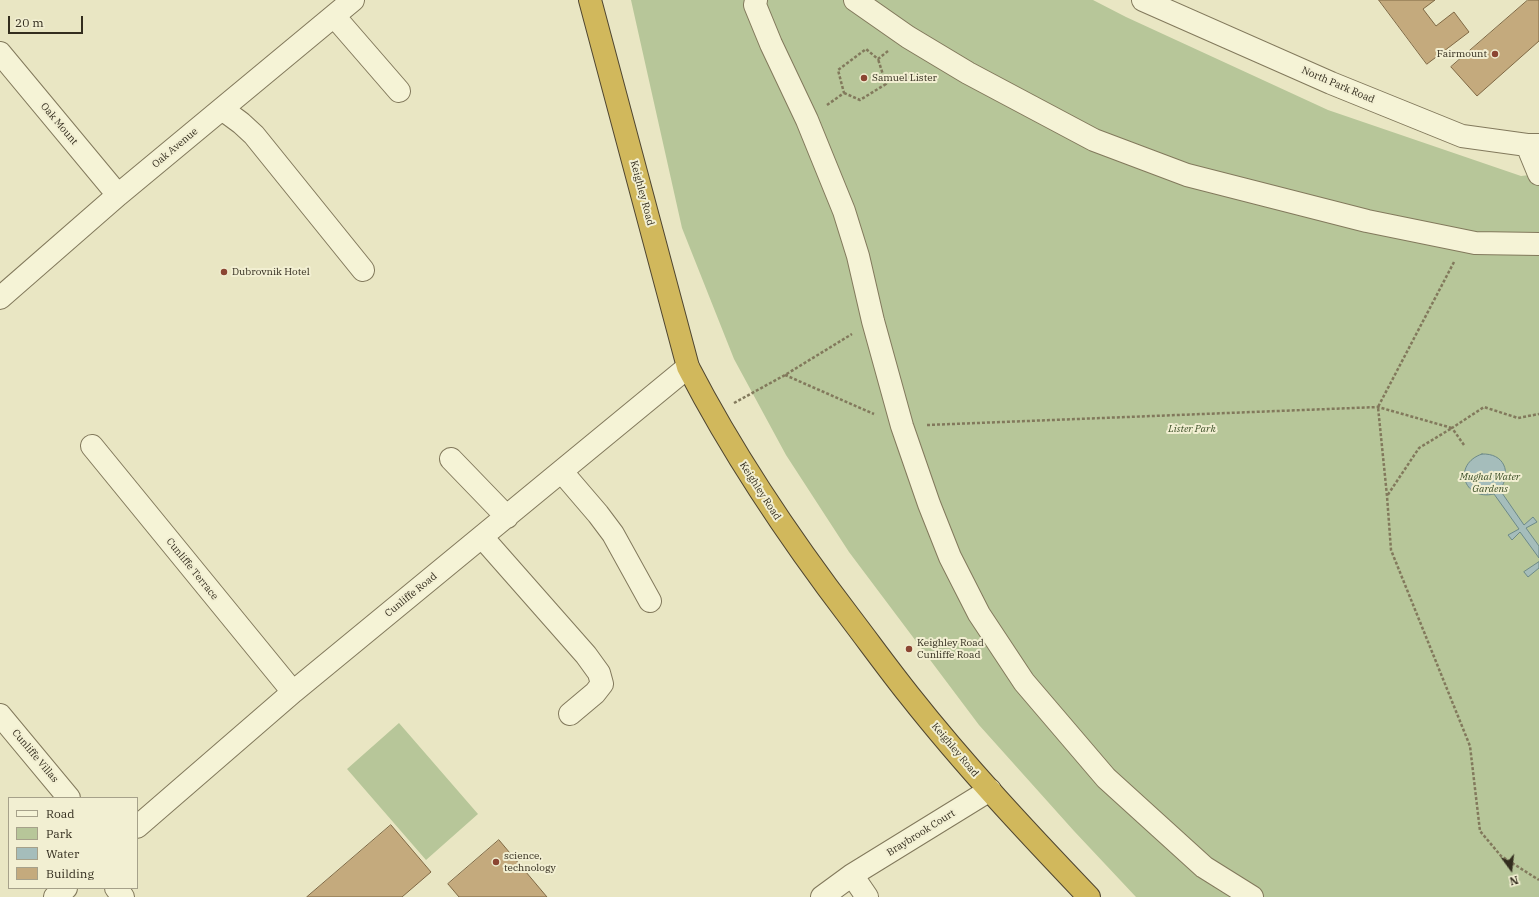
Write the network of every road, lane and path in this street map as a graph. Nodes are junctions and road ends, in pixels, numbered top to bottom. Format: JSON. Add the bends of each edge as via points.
{"nodes":[{"id":1,"x":353,"y":0,"type":"edge"},
{"id":2,"x":590,"y":0,"type":"edge"},
{"id":3,"x":756,"y":0,"type":"edge"},
{"id":4,"x":855,"y":0,"type":"edge"},
{"id":5,"x":1144,"y":0,"type":"edge"},
{"id":6,"x":334,"y":16,"type":"junction"},
{"id":7,"x":908,"y":37,"type":"junction"},
{"id":8,"x":0,"y":53,"type":"edge"},
{"id":9,"x":878,"y":59,"type":"junction"},
{"id":10,"x":400,"y":91,"type":"dead end"},
{"id":11,"x":844,"y":93,"type":"junction"},
{"id":12,"x":831,"y":101,"type":"dead end"},
{"id":13,"x":222,"y":109,"type":"junction"},
{"id":14,"x":1533,"y":145,"type":"edge"},
{"id":15,"x":1539,"y":174,"type":"edge"},
{"id":16,"x":118,"y":195,"type":"junction"},
{"id":17,"x":1475,"y":243,"type":"junction"},
{"id":18,"x":1539,"y":244,"type":"edge"},
{"id":19,"x":362,"y":270,"type":"dead end"},
{"id":20,"x":0,"y":298,"type":"edge"},
{"id":21,"x":873,"y":321,"type":"junction"},
{"id":22,"x":688,"y":367,"type":"junction"},
{"id":23,"x":785,"y":375,"type":"junction"},
{"id":24,"x":748,"y":394,"type":"dead end"},
{"id":25,"x":1378,"y":407,"type":"junction"},
{"id":26,"x":1539,"y":414,"type":"edge"},
{"id":27,"x":902,"y":426,"type":"junction"},
{"id":28,"x":1452,"y":428,"type":"junction"},
{"id":29,"x":1464,"y":445,"type":"dead end"},
{"id":30,"x":92,"y":446,"type":"dead end"},
{"id":31,"x":451,"y":459,"type":"dead end"},
{"id":32,"x":562,"y":472,"type":"junction"},
{"id":33,"x":1387,"y":496,"type":"junction"},
{"id":34,"x":507,"y":517,"type":"junction"},
{"id":35,"x":482,"y":537,"type":"junction"},
{"id":36,"x":650,"y":601,"type":"dead end"},
{"id":37,"x":293,"y":692,"type":"junction"},
{"id":38,"x":570,"y":714,"type":"dead end"},
{"id":39,"x":0,"y":715,"type":"edge"},
{"id":40,"x":990,"y":790,"type":"junction"},
{"id":41,"x":68,"y":797,"type":"edge"},
{"id":42,"x":138,"y":826,"type":"edge"},
{"id":43,"x":852,"y":876,"type":"junction"},
{"id":44,"x":1539,"y":880,"type":"edge"},
{"id":45,"x":65,"y":889,"type":"edge"},
{"id":46,"x":117,"y":889,"type":"edge"},
{"id":47,"x":55,"y":897,"type":"edge"},
{"id":48,"x":123,"y":897,"type":"edge"},
{"id":49,"x":822,"y":897,"type":"edge"},
{"id":50,"x":867,"y":897,"type":"edge"},
{"id":51,"x":1089,"y":897,"type":"edge"},
{"id":52,"x":1252,"y":897,"type":"edge"}],
"edges":[{"from":1,"to":6,"type":"street","name":"Oak Avenue"},
{"from":2,"to":22,"type":"highway","name":"Keighley Road"},
{"from":3,"to":21,"type":"street","via":[[755,5],[768,38],[807,120],[844,211],[858,256]]},
{"from":4,"to":7,"type":"street"},
{"from":5,"to":14,"type":"street","name":"North Park Road","via":[[1331,83],[1462,136]]},
{"from":6,"to":10,"type":"street"},
{"from":6,"to":13,"type":"street","name":"Oak Avenue"},
{"from":7,"to":9,"type":"path"},
{"from":7,"to":17,"type":"street","via":[[968,73],[1094,140],[1187,175],[1367,221]]},
{"from":8,"to":16,"type":"street","name":"Oak Mount"},
{"from":9,"to":11,"type":"path","via":[[886,84],[860,100]]},
{"from":9,"to":11,"type":"path","via":[[866,49],[838,70]]},
{"from":11,"to":12,"type":"path"},
{"from":13,"to":16,"type":"street","name":"Oak Avenue"},
{"from":13,"to":19,"type":"street","via":[[254,135]]},
{"from":14,"to":15,"type":"street"},
{"from":16,"to":20,"type":"street","name":"Oak Avenue"},
{"from":17,"to":18,"type":"street"},
{"from":17,"to":25,"type":"path","via":[[1452,264]]},
{"from":21,"to":23,"type":"path"},
{"from":21,"to":27,"type":"street"},
{"from":22,"to":32,"type":"street","name":"Cunliffe Road"},
{"from":22,"to":40,"type":"highway","name":"Keighley Road","via":[[712,414],[750,476],[812,568],[909,695]]},
{"from":23,"to":24,"type":"path"},
{"from":23,"to":27,"type":"path"},
{"from":25,"to":27,"type":"path"},
{"from":25,"to":28,"type":"path"},
{"from":25,"to":33,"type":"path"},
{"from":26,"to":28,"type":"path","via":[[1518,418],[1484,408]]},
{"from":27,"to":52,"type":"street","via":[[950,557],[979,614],[1024,682],[1106,778],[1204,867]]},
{"from":28,"to":29,"type":"path"},
{"from":28,"to":33,"type":"path","via":[[1419,448]]},
{"from":30,"to":37,"type":"street","name":"Cunliffe Terrace"},
{"from":31,"to":34,"type":"street"},
{"from":32,"to":34,"type":"street","name":"Cunliffe Road"},
{"from":32,"to":36,"type":"street","via":[[613,534]]},
{"from":33,"to":44,"type":"path","via":[[1391,550],[1470,746],[1480,831],[1501,856]]},
{"from":34,"to":35,"type":"street","name":"Cunliffe Road"},
{"from":35,"to":37,"type":"street","name":"Cunliffe Road"},
{"from":35,"to":38,"type":"street","via":[[599,673],[602,684]]},
{"from":37,"to":42,"type":"street","name":"Cunliffe Road"},
{"from":39,"to":41,"type":"street","name":"Cunliffe Villas"},
{"from":40,"to":43,"type":"street","name":"Braybrook Court"},
{"from":40,"to":51,"type":"highway","name":"Keighley Road"},
{"from":43,"to":49,"type":"street","name":"Braybrook Court"},
{"from":43,"to":50,"type":"street"},
{"from":45,"to":47,"type":"street"},
{"from":46,"to":48,"type":"street"}]}
